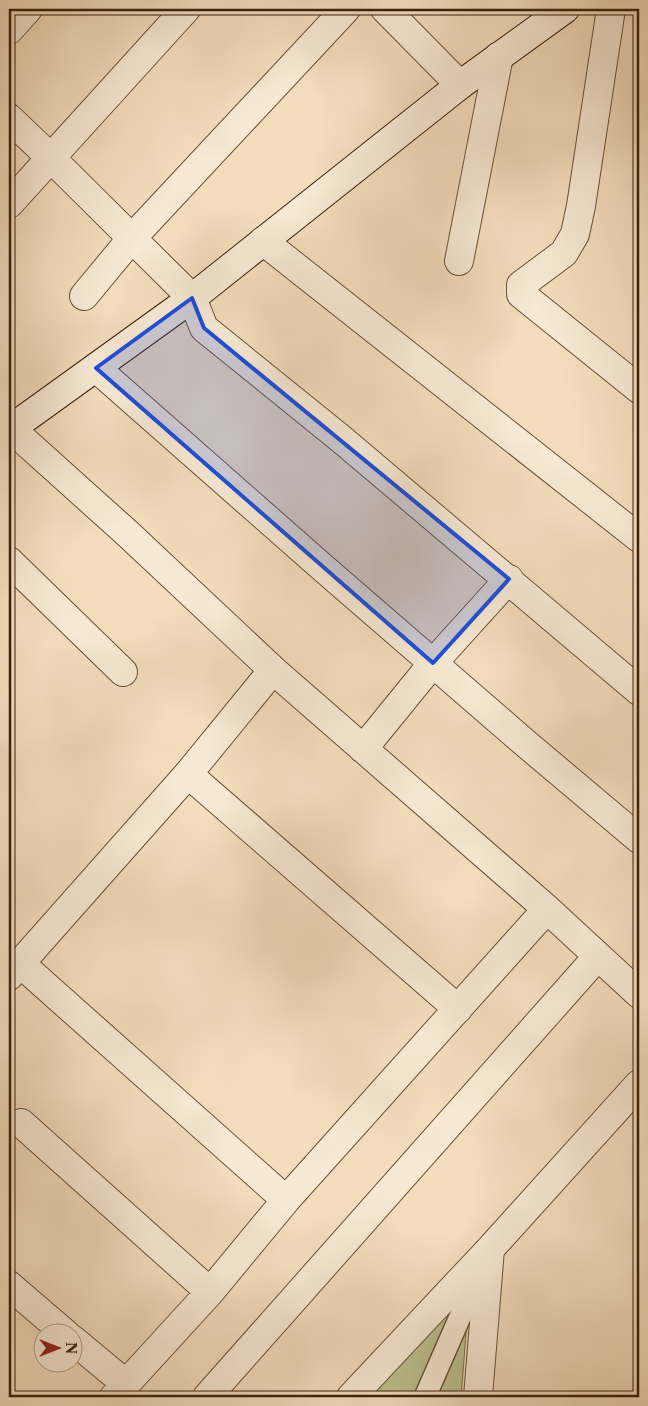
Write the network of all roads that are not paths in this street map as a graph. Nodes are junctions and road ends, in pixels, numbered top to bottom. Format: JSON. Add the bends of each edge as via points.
{"nodes":[{"id":1,"x":28,"y":9,"type":"edge"},
{"id":2,"x":186,"y":9,"type":"edge"},
{"id":3,"x":346,"y":9,"type":"edge"},
{"id":4,"x":385,"y":9,"type":"edge"},
{"id":5,"x":565,"y":9,"type":"edge"},
{"id":6,"x":611,"y":9,"type":"edge"},
{"id":7,"x":9,"y":30,"type":"edge"},
{"id":8,"x":499,"y":56,"type":"junction"},
{"id":9,"x":460,"y":85,"type":"junction"},
{"id":10,"x":9,"y":118,"type":"edge"},
{"id":11,"x":51,"y":158,"type":"junction"},
{"id":12,"x":9,"y":204,"type":"edge"},
{"id":13,"x":132,"y":238,"type":"junction"},
{"id":14,"x":263,"y":241,"type":"junction"},
{"id":15,"x":459,"y":261,"type":"dead end"},
{"id":16,"x":84,"y":296,"type":"dead end"},
{"id":17,"x":192,"y":298,"type":"junction"},
{"id":18,"x":96,"y":368,"type":"junction"},
{"id":19,"x":639,"y":389,"type":"edge"},
{"id":20,"x":9,"y":429,"type":"edge"},
{"id":21,"x":639,"y":538,"type":"edge"},
{"id":22,"x":9,"y":561,"type":"edge"},
{"id":23,"x":509,"y":579,"type":"junction"},
{"id":24,"x":432,"y":663,"type":"junction"},
{"id":25,"x":273,"y":670,"type":"junction"},
{"id":26,"x":123,"y":672,"type":"dead end"},
{"id":27,"x":639,"y":691,"type":"edge"},
{"id":28,"x":363,"y":748,"type":"junction"},
{"id":29,"x":188,"y":774,"type":"junction"},
{"id":30,"x":639,"y":839,"type":"edge"},
{"id":31,"x":547,"y":909,"type":"junction"},
{"id":32,"x":598,"y":956,"type":"junction"},
{"id":33,"x":15,"y":970,"type":"edge"},
{"id":34,"x":639,"y":994,"type":"edge"},
{"id":35,"x":458,"y":1009,"type":"junction"},
{"id":36,"x":639,"y":1084,"type":"edge"},
{"id":37,"x":21,"y":1123,"type":"dead end"},
{"id":38,"x":286,"y":1200,"type":"junction"},
{"id":39,"x":490,"y":1249,"type":"junction"},
{"id":40,"x":9,"y":1285,"type":"edge"},
{"id":41,"x":210,"y":1292,"type":"junction"},
{"id":42,"x":54,"y":1324,"type":"edge"},
{"id":43,"x":82,"y":1350,"type":"edge"},
{"id":44,"x":120,"y":1391,"type":"edge"},
{"id":45,"x":207,"y":1397,"type":"edge"},
{"id":46,"x":351,"y":1397,"type":"edge"},
{"id":47,"x":425,"y":1397,"type":"edge"},
{"id":48,"x":478,"y":1397,"type":"edge"}],
"edges":[{"from":1,"to":7,"type":"street"},
{"from":2,"to":11,"type":"street"},
{"from":3,"to":13,"type":"street"},
{"from":4,"to":9,"type":"street"},
{"from":5,"to":8,"type":"street"},
{"from":6,"to":19,"type":"street","via":[[575,234],[564,253],[520,285],[521,294]]},
{"from":8,"to":9,"type":"street"},
{"from":8,"to":15,"type":"street"},
{"from":9,"to":14,"type":"street"},
{"from":10,"to":11,"type":"street"},
{"from":11,"to":12,"type":"street"},
{"from":11,"to":13,"type":"street"},
{"from":13,"to":16,"type":"street"},
{"from":13,"to":17,"type":"street"},
{"from":14,"to":17,"type":"street"},
{"from":14,"to":21,"type":"street"},
{"from":17,"to":18,"type":"street"},
{"from":17,"to":23,"type":"street","via":[[204,328]]},
{"from":18,"to":20,"type":"street"},
{"from":18,"to":24,"type":"street"},
{"from":20,"to":25,"type":"street","via":[[127,533]]},
{"from":22,"to":26,"type":"street"},
{"from":23,"to":24,"type":"street"},
{"from":23,"to":27,"type":"street"},
{"from":24,"to":28,"type":"street"},
{"from":24,"to":30,"type":"street"},
{"from":25,"to":28,"type":"street"},
{"from":25,"to":29,"type":"street"},
{"from":28,"to":31,"type":"street"},
{"from":29,"to":33,"type":"street"},
{"from":29,"to":35,"type":"street"},
{"from":31,"to":32,"type":"street"},
{"from":31,"to":35,"type":"street"},
{"from":32,"to":34,"type":"street"},
{"from":32,"to":45,"type":"street"},
{"from":33,"to":38,"type":"street"},
{"from":35,"to":38,"type":"street"},
{"from":36,"to":39,"type":"street"},
{"from":37,"to":41,"type":"street"},
{"from":38,"to":41,"type":"street"},
{"from":39,"to":46,"type":"street"},
{"from":39,"to":47,"type":"street"},
{"from":39,"to":48,"type":"street"},
{"from":40,"to":42,"type":"street"},
{"from":41,"to":44,"type":"street"},
{"from":43,"to":44,"type":"street"}]}
